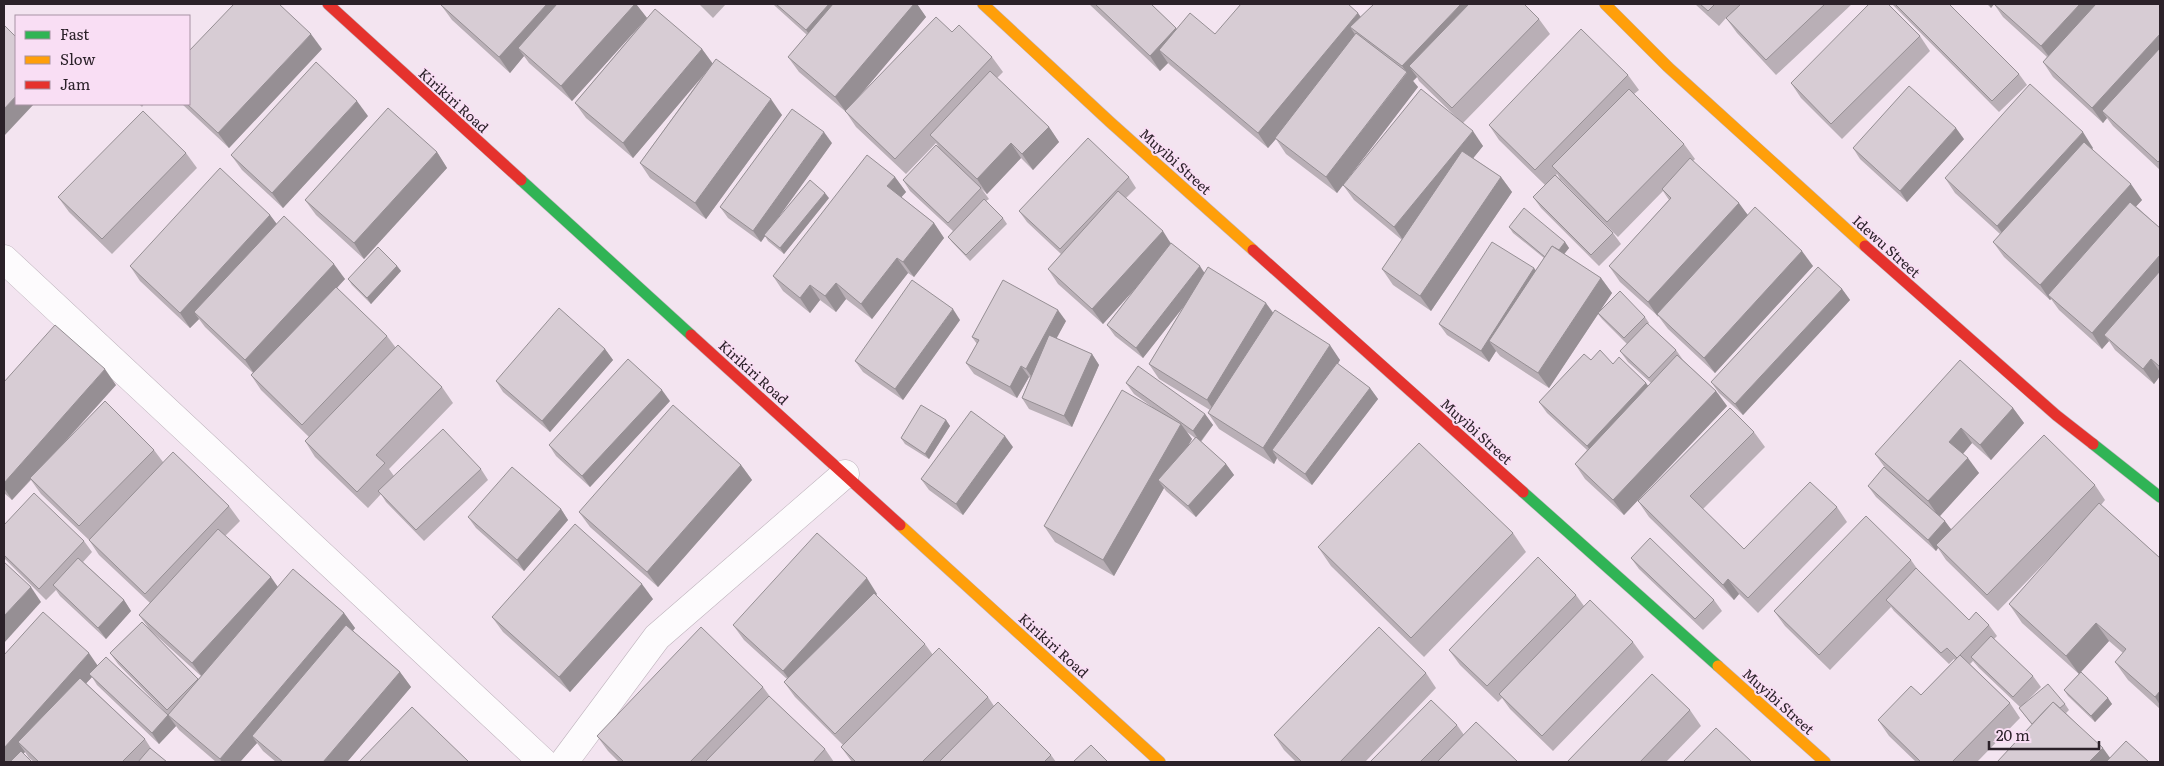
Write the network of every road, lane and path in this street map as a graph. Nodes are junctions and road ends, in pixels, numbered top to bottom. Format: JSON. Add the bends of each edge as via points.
{"nodes":[{"id":1,"x":328,"y":4,"type":"edge"},
{"id":2,"x":983,"y":4,"type":"edge"},
{"id":3,"x":1605,"y":4,"type":"edge"},
{"id":4,"x":4,"y":259,"type":"edge"},
{"id":5,"x":845,"y":474,"type":"junction"},
{"id":6,"x":2160,"y":497,"type":"edge"},
{"id":7,"x":543,"y":762,"type":"edge"},
{"id":8,"x":564,"y":762,"type":"edge"},
{"id":9,"x":1160,"y":762,"type":"edge"},
{"id":10,"x":1825,"y":762,"type":"edge"}],
"edges":[{"from":1,"to":5,"type":"street","name":"Kirikiri Road"},
{"from":2,"to":10,"type":"street","name":"Muyibi Street","via":[[1110,122]]},
{"from":3,"to":6,"type":"street","name":"Idewu Street","via":[[1668,67],[1940,314],[2056,415]]},
{"from":4,"to":7,"type":"street"},
{"from":5,"to":8,"type":"street","via":[[657,637]]},
{"from":5,"to":9,"type":"street","name":"Kirikiri Road"}]}
